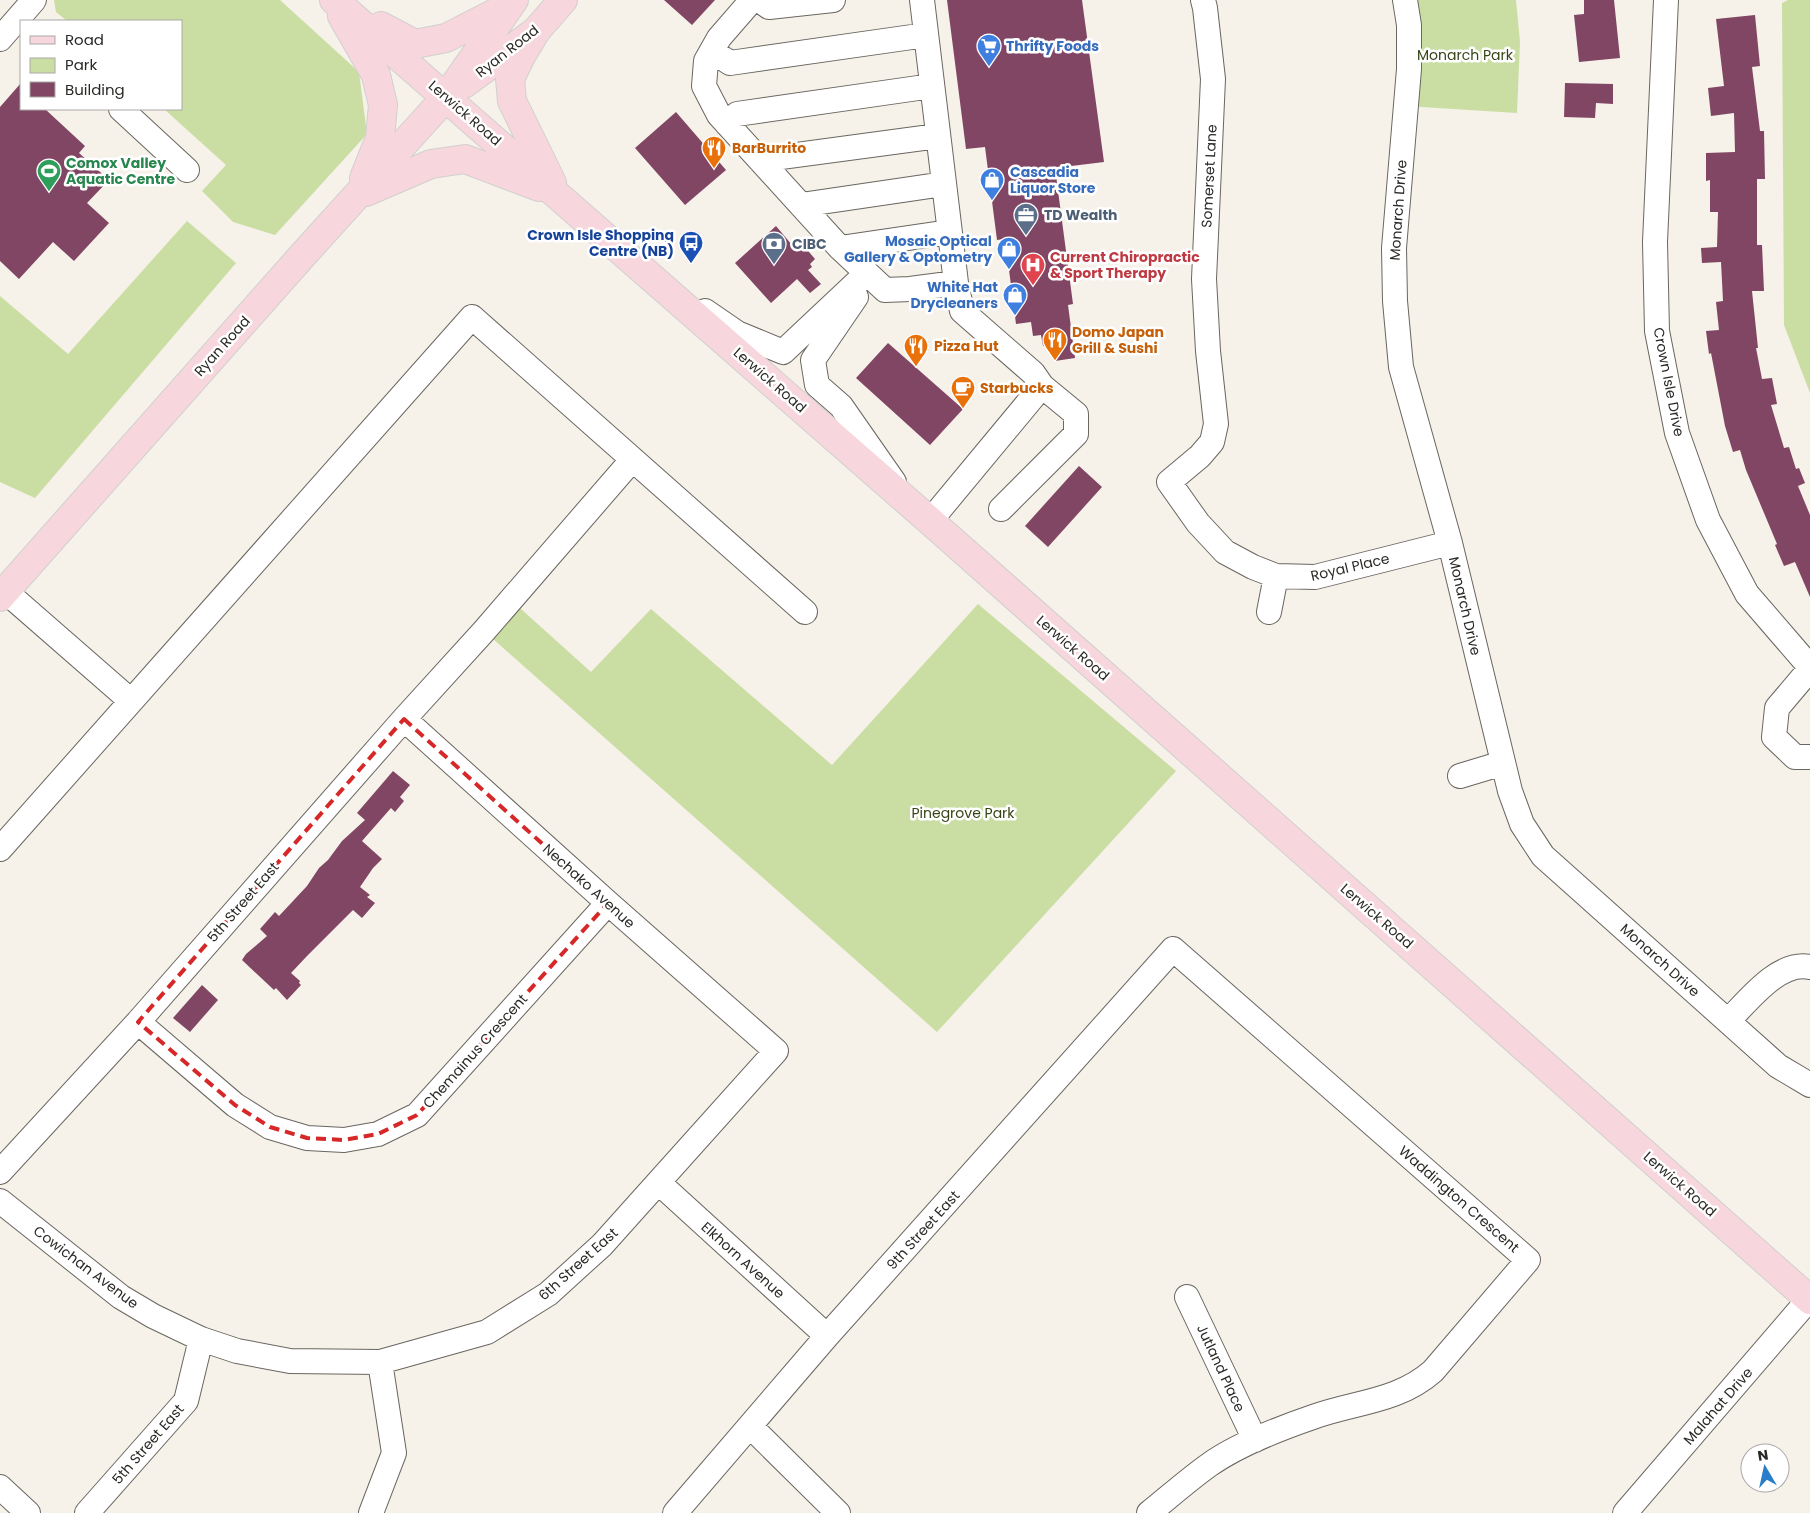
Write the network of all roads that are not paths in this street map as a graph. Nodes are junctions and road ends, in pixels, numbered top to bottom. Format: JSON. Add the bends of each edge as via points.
{"nodes":[{"id":1,"x":334,"y":0,"type":"edge"},
{"id":2,"x":563,"y":0,"type":"edge"},
{"id":3,"x":752,"y":0,"type":"edge"},
{"id":4,"x":760,"y":0,"type":"edge"},
{"id":5,"x":833,"y":0,"type":"edge"},
{"id":6,"x":922,"y":0,"type":"edge"},
{"id":7,"x":1203,"y":0,"type":"edge"},
{"id":8,"x":1405,"y":0,"type":"edge"},
{"id":9,"x":1666,"y":0,"type":"edge"},
{"id":10,"x":511,"y":3,"type":"edge"},
{"id":11,"x":27,"y":12,"type":"edge"},
{"id":12,"x":536,"y":31,"type":"junction"},
{"id":13,"x":926,"y":35,"type":"junction"},
{"id":14,"x":0,"y":38,"type":"edge"},
{"id":15,"x":712,"y":51,"type":"junction"},
{"id":16,"x":932,"y":86,"type":"junction"},
{"id":17,"x":446,"y":97,"type":"junction"},
{"id":18,"x":122,"y":110,"type":"edge"},
{"id":19,"x":727,"y":124,"type":"junction"},
{"id":20,"x":938,"y":136,"type":"junction"},
{"id":21,"x":760,"y":160,"type":"junction"},
{"id":22,"x":187,"y":170,"type":"dead end"},
{"id":23,"x":944,"y":184,"type":"junction"},
{"id":24,"x":557,"y":194,"type":"junction"},
{"id":25,"x":356,"y":197,"type":"junction"},
{"id":26,"x":801,"y":205,"type":"junction"},
{"id":27,"x":950,"y":232,"type":"junction"},
{"id":28,"x":840,"y":248,"type":"junction"},
{"id":29,"x":640,"y":266,"type":"junction"},
{"id":30,"x":870,"y":275,"type":"junction"},
{"id":31,"x":956,"y":283,"type":"junction"},
{"id":32,"x":1042,"y":386,"type":"junction"},
{"id":33,"x":632,"y":460,"type":"junction"},
{"id":34,"x":1168,"y":482,"type":"joint"},
{"id":35,"x":908,"y":501,"type":"junction"},
{"id":36,"x":1001,"y":509,"type":"dead end"},
{"id":37,"x":930,"y":521,"type":"junction"},
{"id":38,"x":1450,"y":543,"type":"junction"},
{"id":39,"x":1276,"y":576,"type":"junction"},
{"id":40,"x":3,"y":594,"type":"edge"},
{"id":41,"x":805,"y":612,"type":"dead end"},
{"id":42,"x":1269,"y":612,"type":"dead end"},
{"id":43,"x":1810,"y":668,"type":"edge"},
{"id":44,"x":131,"y":701,"type":"junction"},
{"id":45,"x":404,"y":719,"type":"junction"},
{"id":46,"x":1810,"y":757,"type":"edge"},
{"id":47,"x":1503,"y":763,"type":"junction"},
{"id":48,"x":1460,"y":776,"type":"dead end"},
{"id":49,"x":0,"y":849,"type":"edge"},
{"id":50,"x":608,"y":903,"type":"junction"},
{"id":51,"x":1174,"y":949,"type":"joint"},
{"id":52,"x":1810,"y":967,"type":"edge"},
{"id":53,"x":1728,"y":1021,"type":"junction"},
{"id":54,"x":138,"y":1022,"type":"junction"},
{"id":55,"x":776,"y":1051,"type":"joint"},
{"id":56,"x":1810,"y":1085,"type":"edge"},
{"id":57,"x":0,"y":1172,"type":"edge"},
{"id":58,"x":659,"y":1183,"type":"junction"},
{"id":59,"x":0,"y":1200,"type":"edge"},
{"id":60,"x":1188,"y":1297,"type":"dead end"},
{"id":61,"x":1810,"y":1299,"type":"edge"},
{"id":62,"x":827,"y":1336,"type":"junction"},
{"id":63,"x":202,"y":1340,"type":"junction"},
{"id":64,"x":380,"y":1362,"type":"junction"},
{"id":65,"x":750,"y":1426,"type":"junction"},
{"id":66,"x":1256,"y":1440,"type":"junction"},
{"id":67,"x":0,"y":1488,"type":"edge"},
{"id":68,"x":28,"y":1513,"type":"edge"},
{"id":69,"x":88,"y":1513,"type":"edge"},
{"id":70,"x":371,"y":1513,"type":"edge"},
{"id":71,"x":675,"y":1513,"type":"edge"},
{"id":72,"x":838,"y":1513,"type":"edge"},
{"id":73,"x":1149,"y":1513,"type":"edge"},
{"id":74,"x":1624,"y":1513,"type":"edge"}],
"edges":[{"from":1,"to":10,"type":"main road","via":[[415,44],[446,38]]},
{"from":1,"to":17,"type":"main road","name":"Lerwick Road"},
{"from":1,"to":25,"type":"main road","via":[[376,75],[383,105],[380,138]]},
{"from":2,"to":12,"type":"main road","name":"Ryan Road"},
{"from":3,"to":15,"type":"street","via":[[719,38]]},
{"from":4,"to":5,"type":"street","via":[[769,7]]},
{"from":6,"to":13,"type":"street"},
{"from":7,"to":34,"type":"street","name":"Somerset Lane","via":[[1213,79],[1204,280],[1216,424],[1212,442]]},
{"from":8,"to":38,"type":"street","name":"Monarch Drive","via":[[1409,25],[1409,69],[1394,248],[1395,301],[1401,368]]},
{"from":9,"to":43,"type":"street","name":"Crown Isle Drive","via":[[1655,242],[1657,331],[1677,434],[1708,520],[1747,594]]},
{"from":10,"to":17,"type":"main road","name":"Ryan Road"},
{"from":11,"to":14,"type":"street"},
{"from":12,"to":17,"type":"main road","name":"Ryan Road"},
{"from":12,"to":24,"type":"main road","via":[[510,79],[512,101]]},
{"from":13,"to":15,"type":"street","via":[[730,63]]},
{"from":13,"to":16,"type":"street"},
{"from":15,"to":19,"type":"street","via":[[706,61],[704,86]]},
{"from":16,"to":19,"type":"street","via":[[736,114]]},
{"from":16,"to":20,"type":"street"},
{"from":17,"to":24,"type":"main road","name":"Lerwick Road"},
{"from":17,"to":25,"type":"main road","name":"Ryan Road"},
{"from":18,"to":22,"type":"street"},
{"from":19,"to":21,"type":"street"},
{"from":20,"to":21,"type":"street"},
{"from":20,"to":23,"type":"street"},
{"from":21,"to":26,"type":"street"},
{"from":23,"to":26,"type":"street"},
{"from":23,"to":27,"type":"street"},
{"from":24,"to":25,"type":"main road","via":[[465,158],[431,164]]},
{"from":24,"to":29,"type":"main road","name":"Lerwick Road"},
{"from":25,"to":40,"type":"main road","name":"Ryan Road"},
{"from":26,"to":28,"type":"street"},
{"from":27,"to":28,"type":"street"},
{"from":27,"to":31,"type":"street"},
{"from":28,"to":30,"type":"street"},
{"from":29,"to":30,"type":"street","via":[[737,333],[783,352]]},
{"from":29,"to":35,"type":"main road","name":"Lerwick Road"},
{"from":30,"to":31,"type":"street","via":[[885,290]]},
{"from":30,"to":35,"type":"street","via":[[813,360],[817,385],[841,406]]},
{"from":31,"to":32,"type":"street","via":[[962,311],[1033,373]]},
{"from":32,"to":36,"type":"street","via":[[1076,414],[1076,434]]},
{"from":32,"to":37,"type":"street"},
{"from":33,"to":41,"type":"street"},
{"from":33,"to":44,"type":"street","via":[[472,317]]},
{"from":33,"to":45,"type":"street","name":"5th Street East"},
{"from":34,"to":39,"type":"street","name":"Royal Place","via":[[1198,523],[1225,552]]},
{"from":35,"to":37,"type":"main road","name":"Lerwick Road"},
{"from":37,"to":61,"type":"main road","name":"Lerwick Road"},
{"from":38,"to":39,"type":"street","name":"Royal Place","via":[[1315,577]]},
{"from":38,"to":47,"type":"street","name":"Monarch Drive"},
{"from":39,"to":42,"type":"street"},
{"from":40,"to":44,"type":"street"},
{"from":43,"to":46,"type":"street","name":"Crown Isle Drive","via":[[1777,708],[1774,737],[1796,758]]},
{"from":44,"to":49,"type":"street"},
{"from":45,"to":50,"type":"street","name":"Nechako Avenue"},
{"from":45,"to":54,"type":"street","name":"5th Street East"},
{"from":47,"to":48,"type":"street"},
{"from":47,"to":53,"type":"street","name":"Monarch Drive","via":[[1522,824],[1543,856]]},
{"from":50,"to":54,"type":"street","name":"Chemainus Crescent","via":[[418,1115],[378,1134],[344,1140],[307,1138],[270,1127],[235,1105]]},
{"from":50,"to":55,"type":"street","name":"Nechako Avenue"},
{"from":51,"to":62,"type":"street","name":"9th Street East"},
{"from":51,"to":66,"type":"street","name":"Waddington Crescent","via":[[1528,1260],[1424,1379],[1391,1396],[1314,1416]]},
{"from":52,"to":53,"type":"street","via":[[1801,965],[1776,974]]},
{"from":53,"to":56,"type":"street","name":"Monarch Drive","via":[[1778,1066]]},
{"from":54,"to":57,"type":"street","name":"5th Street East"},
{"from":55,"to":58,"type":"street","name":"6th Street East"},
{"from":58,"to":62,"type":"street","name":"Elkhorn Avenue"},
{"from":58,"to":64,"type":"street","name":"6th Street East","via":[[602,1245],[548,1294],[487,1332]]},
{"from":59,"to":63,"type":"street","name":"Cowichan Avenue","via":[[121,1298]]},
{"from":60,"to":66,"type":"street","name":"Jutland Place"},
{"from":61,"to":74,"type":"street","name":"Malahat Drive"},
{"from":62,"to":65,"type":"street","name":"9th Street East"},
{"from":63,"to":64,"type":"street","name":"Cowichan Avenue","via":[[236,1351],[290,1361]]},
{"from":63,"to":69,"type":"street","name":"5th Street East","via":[[186,1401]]},
{"from":64,"to":70,"type":"street","via":[[394,1453]]},
{"from":65,"to":71,"type":"street","name":"9th Street East"},
{"from":65,"to":72,"type":"street"},
{"from":66,"to":73,"type":"street","name":"Waddington Crescent","via":[[1210,1464]]},
{"from":67,"to":68,"type":"street"}]}
